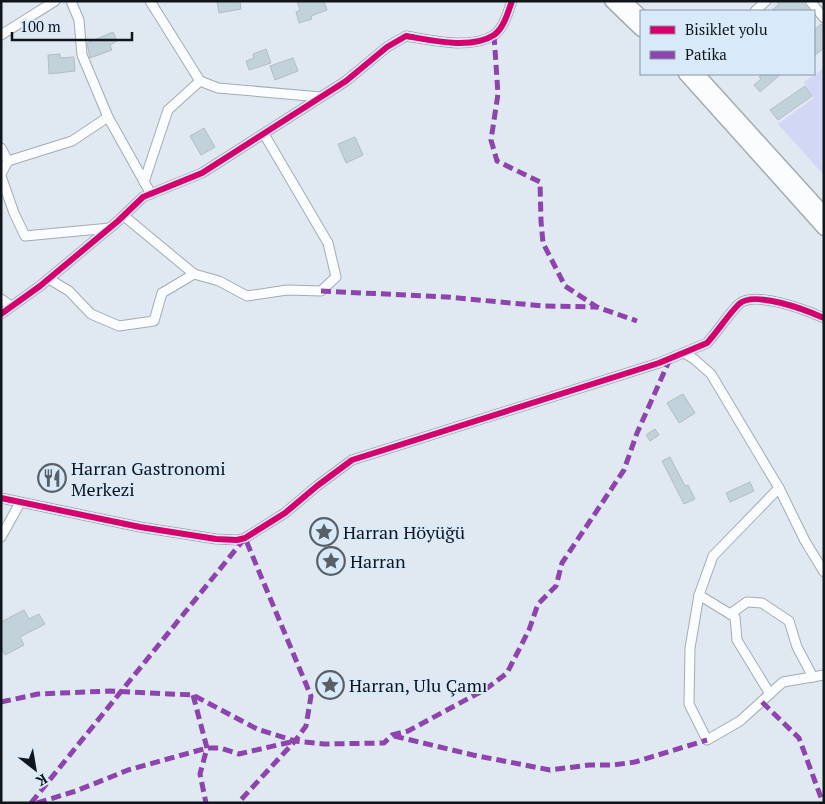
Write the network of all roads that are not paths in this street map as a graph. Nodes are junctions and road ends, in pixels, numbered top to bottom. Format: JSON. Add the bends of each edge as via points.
{"nodes":[{"id":1,"x":55,"y":1,"type":"edge"},
{"id":2,"x":71,"y":1,"type":"edge"},
{"id":3,"x":150,"y":1,"type":"edge"},
{"id":4,"x":512,"y":1,"type":"edge"},
{"id":5,"x":611,"y":1,"type":"edge"},
{"id":6,"x":625,"y":1,"type":"edge"},
{"id":7,"x":766,"y":1,"type":"edge"},
{"id":8,"x":810,"y":1,"type":"edge"},
{"id":9,"x":756,"y":10,"type":"edge"},
{"id":10,"x":640,"y":15,"type":"edge"},
{"id":11,"x":824,"y":18,"type":"edge"},
{"id":12,"x":640,"y":29,"type":"edge"},
{"id":13,"x":1,"y":35,"type":"edge"},
{"id":14,"x":686,"y":75,"type":"edge"},
{"id":15,"x":699,"y":75,"type":"edge"},
{"id":16,"x":200,"y":81,"type":"junction"},
{"id":17,"x":321,"y":98,"type":"junction"},
{"id":18,"x":108,"y":117,"type":"junction"},
{"id":19,"x":264,"y":134,"type":"junction"},
{"id":20,"x":1,"y":148,"type":"edge"},
{"id":21,"x":8,"y":161,"type":"junction"},
{"id":22,"x":1,"y":175,"type":"edge"},
{"id":23,"x":144,"y":182,"type":"junction"},
{"id":24,"x":152,"y":194,"type":"junction"},
{"id":25,"x":824,"y":213,"type":"edge"},
{"id":26,"x":124,"y":216,"type":"junction"},
{"id":27,"x":110,"y":228,"type":"junction"},
{"id":28,"x":824,"y":229,"type":"edge"},
{"id":29,"x":194,"y":274,"type":"junction"},
{"id":30,"x":49,"y":279,"type":"junction"},
{"id":31,"x":1,"y":299,"type":"edge"},
{"id":32,"x":11,"y":306,"type":"junction"},
{"id":33,"x":1,"y":314,"type":"edge"},
{"id":34,"x":824,"y":318,"type":"edge"},
{"id":35,"x":684,"y":353,"type":"junction"},
{"id":36,"x":779,"y":488,"type":"junction"},
{"id":37,"x":1,"y":498,"type":"edge"},
{"id":38,"x":20,"y":503,"type":"junction"},
{"id":39,"x":1,"y":537,"type":"edge"},
{"id":40,"x":824,"y":572,"type":"edge"},
{"id":41,"x":699,"y":595,"type":"junction"},
{"id":42,"x":730,"y":614,"type":"junction"},
{"id":43,"x":824,"y":675,"type":"edge"},
{"id":44,"x":813,"y":677,"type":"junction"},
{"id":45,"x":770,"y":694,"type":"junction"}],
"edges":[{"from":1,"to":13,"type":"street"},
{"from":2,"to":18,"type":"street","via":[[79,20],[82,55]]},
{"from":3,"to":16,"type":"street"},
{"from":4,"to":17,"type":"street","via":[[505,20],[494,35],[455,44],[406,36]]},
{"from":5,"to":12,"type":"main road"},
{"from":6,"to":10,"type":"main road"},
{"from":7,"to":9,"type":"street"},
{"from":8,"to":11,"type":"street"},
{"from":14,"to":28,"type":"main road"},
{"from":15,"to":25,"type":"main road"},
{"from":16,"to":17,"type":"street","via":[[218,88]]},
{"from":16,"to":23,"type":"street","via":[[168,110]]},
{"from":17,"to":19,"type":"street"},
{"from":18,"to":21,"type":"street","via":[[72,141]]},
{"from":18,"to":23,"type":"street"},
{"from":19,"to":24,"type":"street","via":[[202,174]]},
{"from":19,"to":29,"type":"street","via":[[328,243],[336,277],[321,291],[287,290],[247,296],[219,281]]},
{"from":20,"to":21,"type":"street"},
{"from":21,"to":22,"type":"street"},
{"from":22,"to":27,"type":"street","via":[[25,236]]},
{"from":23,"to":24,"type":"street"},
{"from":24,"to":26,"type":"street","via":[[143,197]]},
{"from":26,"to":27,"type":"street"},
{"from":26,"to":29,"type":"street"},
{"from":27,"to":30,"type":"street"},
{"from":29,"to":30,"type":"street","via":[[162,293],[154,321],[119,326],[91,314],[69,291]]},
{"from":30,"to":32,"type":"street"},
{"from":31,"to":32,"type":"street"},
{"from":32,"to":33,"type":"street"},
{"from":34,"to":35,"type":"street","via":[[793,306],[746,299],[706,343]]},
{"from":35,"to":36,"type":"street","via":[[711,374]]},
{"from":35,"to":38,"type":"street","via":[[352,460],[285,513],[244,538],[216,539]]},
{"from":36,"to":40,"type":"street"},
{"from":36,"to":41,"type":"street","via":[[713,556]]},
{"from":37,"to":38,"type":"street"},
{"from":38,"to":39,"type":"street"},
{"from":41,"to":42,"type":"street"},
{"from":41,"to":45,"type":"street","via":[[690,648],[689,704],[707,740],[740,721]]},
{"from":42,"to":44,"type":"street","via":[[747,602],[762,603],[789,621],[797,647]]},
{"from":42,"to":45,"type":"street","via":[[735,617],[737,640]]},
{"from":43,"to":44,"type":"street"},
{"from":44,"to":45,"type":"street","via":[[783,682]]}]}
